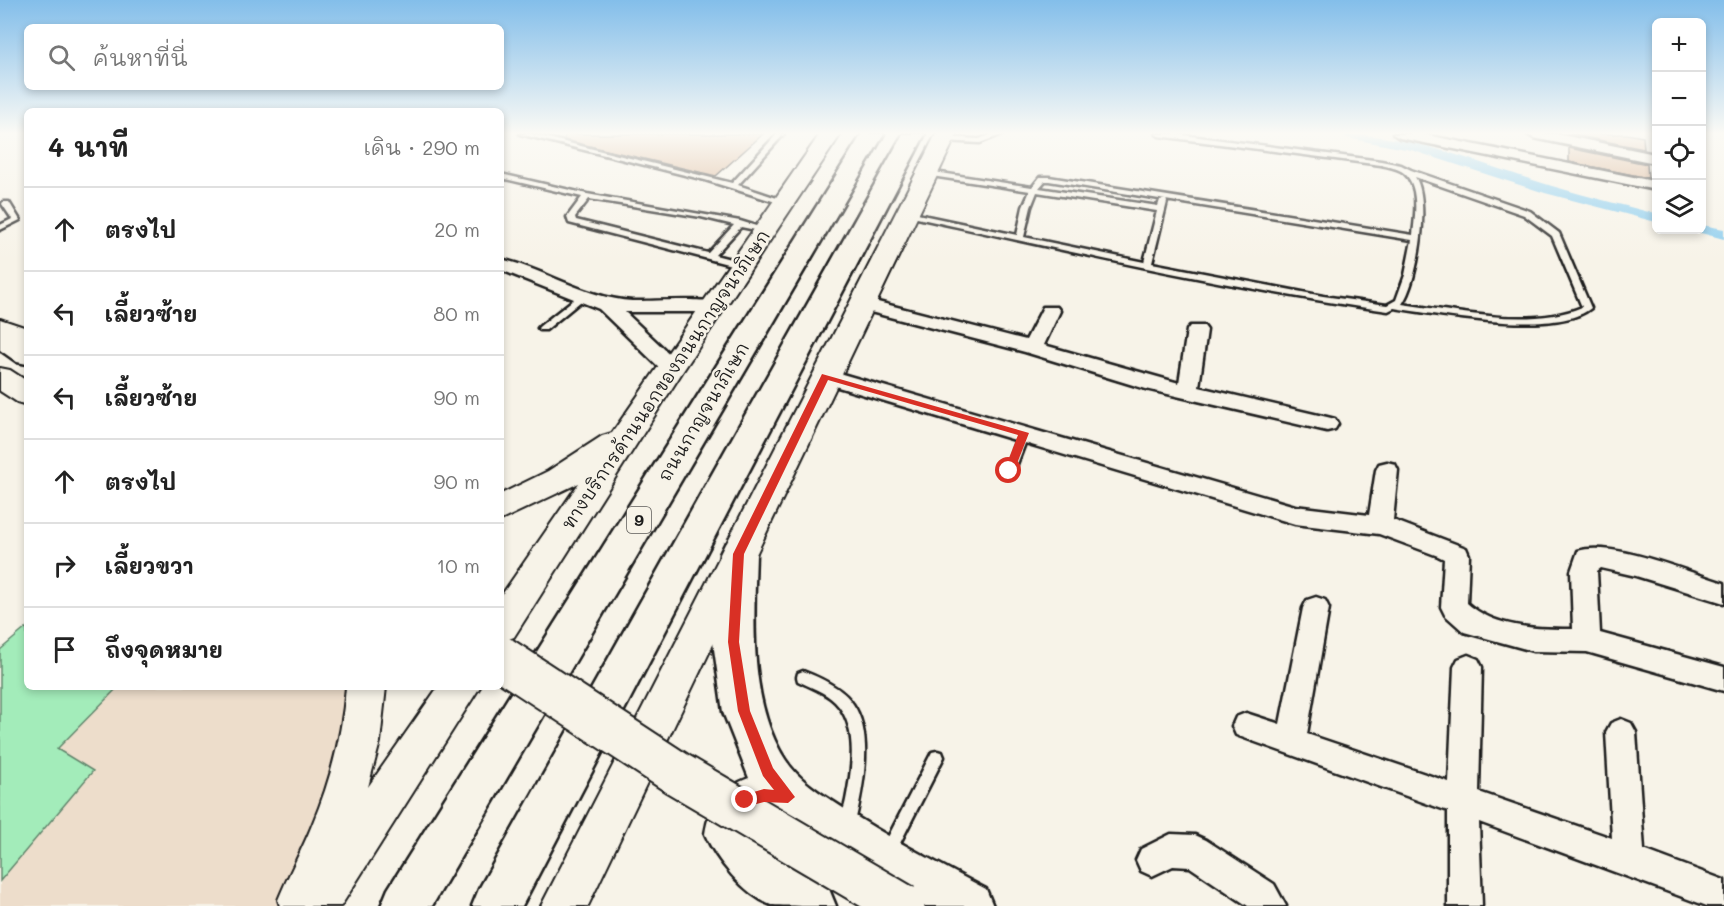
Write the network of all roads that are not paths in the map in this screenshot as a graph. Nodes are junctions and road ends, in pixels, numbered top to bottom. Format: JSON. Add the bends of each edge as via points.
{"nodes":[{"id":1,"x":694,"y":176,"type":"edge"},
{"id":2,"x":742,"y":176,"type":"edge"},
{"id":3,"x":802,"y":176,"type":"edge"},
{"id":4,"x":847,"y":176,"type":"edge"},
{"id":5,"x":912,"y":176,"type":"edge"},
{"id":6,"x":926,"y":176,"type":"edge"},
{"id":7,"x":955,"y":176,"type":"edge"},
{"id":8,"x":1412,"y":176,"type":"edge"},
{"id":9,"x":1420,"y":176,"type":"edge"},
{"id":10,"x":1608,"y":176,"type":"edge"},
{"id":11,"x":504,"y":177,"type":"edge"},
{"id":12,"x":733,"y":186,"type":"junction"},
{"id":13,"x":1652,"y":186,"type":"edge"},
{"id":14,"x":1036,"y":189,"type":"junction"},
{"id":15,"x":587,"y":196,"type":"junction"},
{"id":16,"x":1164,"y":198,"type":"junction"},
{"id":17,"x":785,"y":202,"type":"junction"},
{"id":18,"x":6,"y":204,"type":"dead end"},
{"id":19,"x":1161,"y":209,"type":"junction"},
{"id":20,"x":908,"y":214,"type":"junction"},
{"id":21,"x":740,"y":223,"type":"junction"},
{"id":22,"x":0,"y":228,"type":"edge"},
{"id":23,"x":765,"y":230,"type":"junction"},
{"id":24,"x":1418,"y":238,"type":"junction"},
{"id":25,"x":1020,"y":239,"type":"junction"},
{"id":26,"x":711,"y":255,"type":"junction"},
{"id":27,"x":743,"y":265,"type":"junction"},
{"id":28,"x":504,"y":266,"type":"edge"},
{"id":29,"x":1147,"y":266,"type":"junction"},
{"id":30,"x":583,"y":295,"type":"junction"},
{"id":31,"x":862,"y":304,"type":"junction"},
{"id":32,"x":606,"y":305,"type":"junction"},
{"id":33,"x":713,"y":306,"type":"junction"},
{"id":34,"x":1395,"y":306,"type":"junction"},
{"id":35,"x":1050,"y":311,"type":"dead end"},
{"id":36,"x":543,"y":328,"type":"dead end"},
{"id":37,"x":1197,"y":330,"type":"dead end"},
{"id":38,"x":1032,"y":348,"type":"junction"},
{"id":39,"x":0,"y":358,"type":"edge"},
{"id":40,"x":671,"y":367,"type":"junction"},
{"id":41,"x":24,"y":370,"type":"edge"},
{"id":42,"x":825,"y":376,"type":"junction"},
{"id":43,"x":0,"y":377,"type":"edge"},
{"id":44,"x":1188,"y":392,"type":"junction"},
{"id":45,"x":24,"y":393,"type":"edge"},
{"id":46,"x":1327,"y":424,"type":"dead end"},
{"id":47,"x":629,"y":430,"type":"junction"},
{"id":48,"x":1024,"y":433,"type":"junction"},
{"id":49,"x":1387,"y":470,"type":"dead end"},
{"id":50,"x":1009,"y":471,"type":"dead end"},
{"id":51,"x":504,"y":507,"type":"edge"},
{"id":52,"x":1380,"y":525,"type":"junction"},
{"id":53,"x":738,"y":554,"type":"junction"},
{"id":54,"x":1724,"y":593,"type":"edge"},
{"id":55,"x":1316,"y":608,"type":"dead end"},
{"id":56,"x":504,"y":623,"type":"edge"},
{"id":57,"x":1587,"y":641,"type":"junction"},
{"id":58,"x":504,"y":660,"type":"edge"},
{"id":59,"x":1468,"y":667,"type":"dead end"},
{"id":60,"x":803,"y":677,"type":"dead end"},
{"id":61,"x":504,"y":679,"type":"edge"},
{"id":62,"x":1724,"y":679,"type":"edge"},
{"id":63,"x":366,"y":690,"type":"edge"},
{"id":64,"x":458,"y":690,"type":"edge"},
{"id":65,"x":1246,"y":726,"type":"dead end"},
{"id":66,"x":1621,"y":732,"type":"dead end"},
{"id":67,"x":1291,"y":741,"type":"junction"},
{"id":68,"x":937,"y":757,"type":"dead end"},
{"id":69,"x":788,"y":797,"type":"junction"},
{"id":70,"x":1463,"y":802,"type":"junction"},
{"id":71,"x":845,"y":836,"type":"junction"},
{"id":72,"x":1152,"y":860,"type":"dead end"},
{"id":73,"x":1629,"y":860,"type":"junction"},
{"id":74,"x":884,"y":861,"type":"junction"},
{"id":75,"x":1724,"y":896,"type":"edge"},
{"id":76,"x":298,"y":906,"type":"edge"},
{"id":77,"x":315,"y":906,"type":"edge"},
{"id":78,"x":405,"y":906,"type":"edge"},
{"id":79,"x":496,"y":906,"type":"edge"},
{"id":80,"x":564,"y":906,"type":"edge"},
{"id":81,"x":812,"y":906,"type":"edge"},
{"id":82,"x":859,"y":906,"type":"edge"},
{"id":83,"x":903,"y":906,"type":"edge"},
{"id":84,"x":969,"y":906,"type":"edge"},
{"id":85,"x":1269,"y":906,"type":"edge"},
{"id":86,"x":1465,"y":906,"type":"edge"}],
"edges":[{"from":1,"to":12,"type":"lane"},
{"from":2,"to":12,"type":"lane"},
{"from":3,"to":17,"type":"main road","name":"ทางบริการด้านนอกของถนนกาญจนาภิเษก"},
{"from":4,"to":78,"type":"main road","name":"ถนนกาญจนาภิเษก","number":"9"},
{"from":5,"to":79,"type":"main road"},
{"from":6,"to":20,"type":"main road"},
{"from":7,"to":14,"type":"lane"},
{"from":8,"to":24,"type":"lane"},
{"from":9,"to":34,"type":"lane","via":[[1527,213],[1542,223],[1556,235],[1587,308],[1575,316],[1537,321]]},
{"from":10,"to":13,"type":"street"},
{"from":11,"to":15,"type":"lane"},
{"from":12,"to":17,"type":"lane"},
{"from":14,"to":16,"type":"lane","via":[[1048,179]]},
{"from":14,"to":19,"type":"lane"},
{"from":14,"to":25,"type":"lane"},
{"from":15,"to":21,"type":"lane"},
{"from":15,"to":26,"type":"lane","via":[[572,221]]},
{"from":16,"to":19,"type":"lane"},
{"from":16,"to":24,"type":"lane"},
{"from":17,"to":23,"type":"main road","name":"ทางบริการด้านนอกของถนนกาญจนาภิเษก"},
{"from":18,"to":22,"type":"lane","via":[[16,220]]},
{"from":19,"to":29,"type":"lane"},
{"from":20,"to":25,"type":"lane"},
{"from":20,"to":31,"type":"main road"},
{"from":21,"to":23,"type":"lane"},
{"from":21,"to":26,"type":"lane"},
{"from":23,"to":27,"type":"main road","name":"ทางบริการด้านนอกของถนนกาญจนาภิเษก"},
{"from":24,"to":34,"type":"lane","via":[[1404,296]]},
{"from":25,"to":29,"type":"lane"},
{"from":26,"to":27,"type":"lane"},
{"from":27,"to":33,"type":"main road","name":"ทางบริการด้านนอกของถนนกาญจนาภิเษก"},
{"from":28,"to":30,"type":"street"},
{"from":29,"to":34,"type":"lane","via":[[1323,299]]},
{"from":30,"to":32,"type":"street"},
{"from":30,"to":36,"type":"lane"},
{"from":31,"to":38,"type":"street"},
{"from":31,"to":42,"type":"main road"},
{"from":32,"to":33,"type":"street"},
{"from":32,"to":40,"type":"street"},
{"from":33,"to":40,"type":"main road","name":"ทางบริการด้านนอกของถนนกาญจนาภิเษก"},
{"from":35,"to":38,"type":"street"},
{"from":37,"to":44,"type":"street"},
{"from":38,"to":44,"type":"street"},
{"from":39,"to":41,"type":"main road"},
{"from":40,"to":47,"type":"main road","name":"ทางบริการด้านนอกของถนนกาญจนาภิเษก"},
{"from":42,"to":48,"type":"street"},
{"from":42,"to":53,"type":"main road"},
{"from":43,"to":45,"type":"main road"},
{"from":44,"to":46,"type":"street"},
{"from":47,"to":51,"type":"main road","via":[[596,459]]},
{"from":47,"to":56,"type":"main road","name":"ทางบริการด้านนอกของถนนกาญจนาภิเษก"},
{"from":48,"to":50,"type":"lane"},
{"from":48,"to":52,"type":"street","via":[[1295,515]]},
{"from":49,"to":52,"type":"street"},
{"from":52,"to":57,"type":"street","via":[[1456,555],[1454,607],[1467,621],[1533,640]]},
{"from":53,"to":69,"type":"main road","via":[[734,642],[744,711],[768,772]]},
{"from":53,"to":80,"type":"main road"},
{"from":54,"to":57,"type":"street","via":[[1597,557],[1587,558]]},
{"from":55,"to":67,"type":"street"},
{"from":57,"to":62,"type":"street"},
{"from":58,"to":83,"type":"main road","bridge":true,"via":[[678,774]]},
{"from":59,"to":70,"type":"street"},
{"from":60,"to":71,"type":"lane","via":[[841,698],[858,736],[855,793]]},
{"from":61,"to":82,"type":"main road","via":[[682,797]]},
{"from":63,"to":76,"type":"main road","via":[[360,742],[341,804]]},
{"from":64,"to":77,"type":"main road"},
{"from":65,"to":67,"type":"street"},
{"from":66,"to":73,"type":"street"},
{"from":67,"to":70,"type":"street"},
{"from":68,"to":74,"type":"lane"},
{"from":69,"to":71,"type":"main road"},
{"from":69,"to":81,"type":"main road","via":[[764,795],[745,800],[730,818],[728,834],[750,861]]},
{"from":70,"to":73,"type":"street"},
{"from":70,"to":86,"type":"street"},
{"from":71,"to":74,"type":"main road"},
{"from":72,"to":85,"type":"street","via":[[1171,850],[1195,851],[1263,896]]},
{"from":73,"to":75,"type":"street"},
{"from":74,"to":84,"type":"main road"}]}
